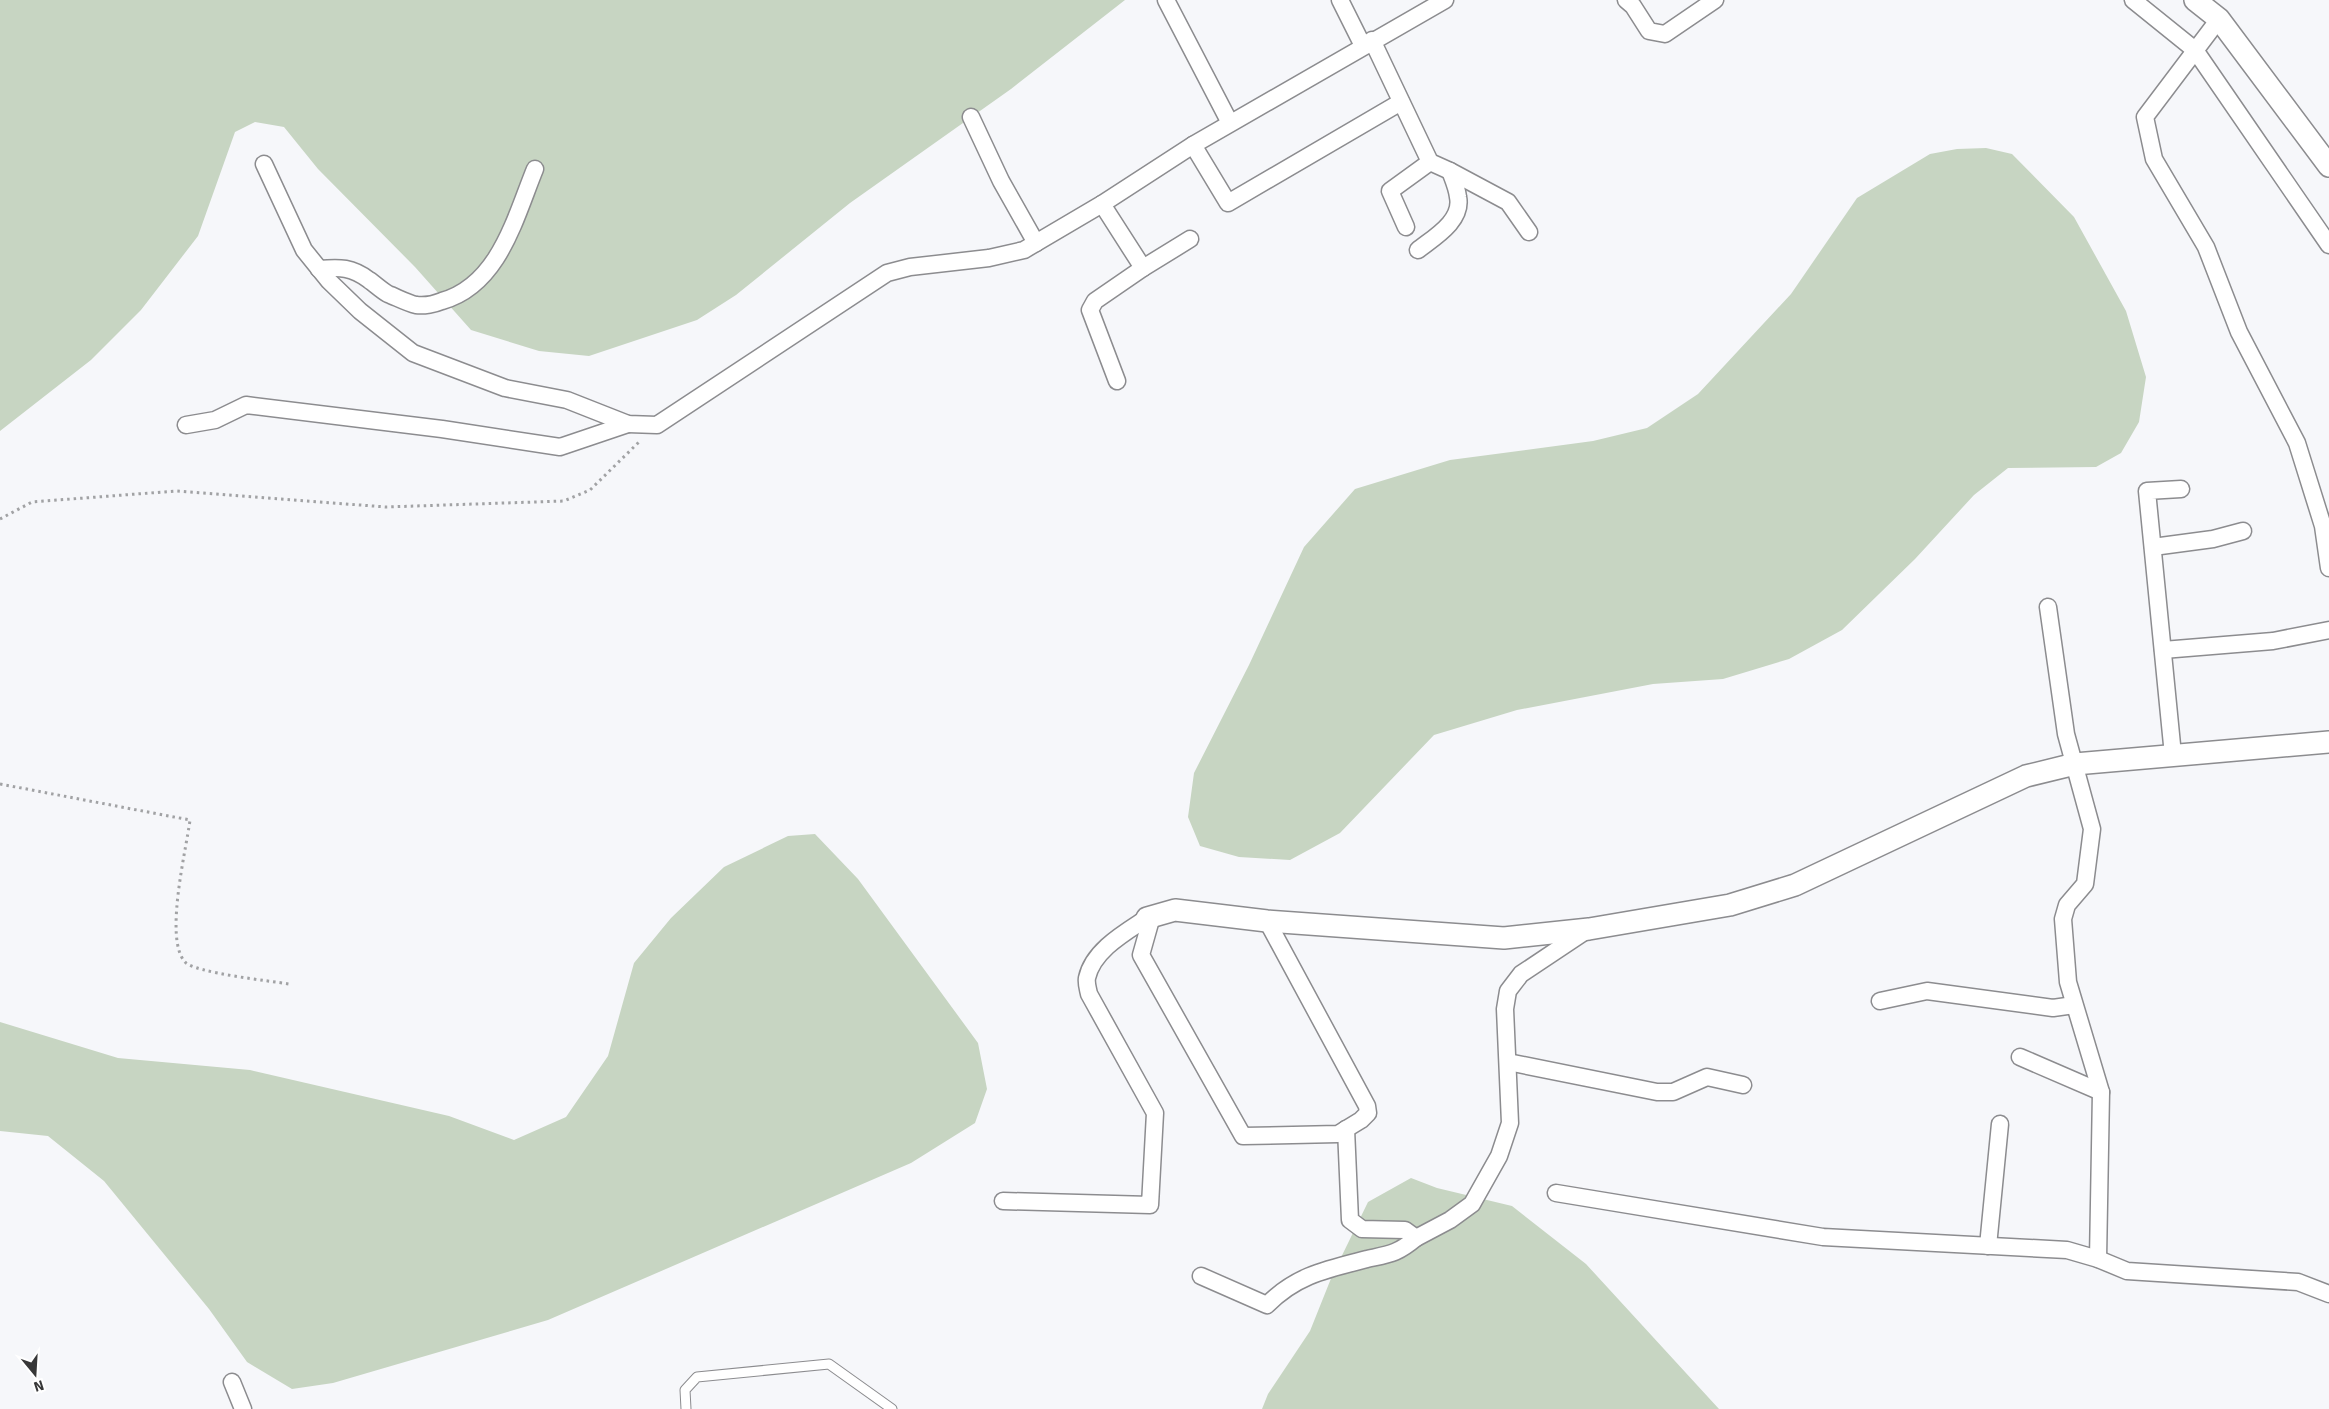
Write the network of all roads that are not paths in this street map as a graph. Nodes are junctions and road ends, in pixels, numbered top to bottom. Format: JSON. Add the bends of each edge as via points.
{"nodes":[{"id":1,"x":1166,"y":0,"type":"edge"},
{"id":2,"x":1340,"y":0,"type":"edge"},
{"id":3,"x":1445,"y":0,"type":"edge"},
{"id":4,"x":1626,"y":0,"type":"edge"},
{"id":5,"x":1715,"y":0,"type":"edge"},
{"id":6,"x":2133,"y":0,"type":"edge"},
{"id":7,"x":2195,"y":0,"type":"edge"},
{"id":8,"x":2219,"y":19,"type":"junction"},
{"id":9,"x":1368,"y":43,"type":"junction"},
{"id":10,"x":2195,"y":50,"type":"junction"},
{"id":11,"x":1401,"y":102,"type":"junction"},
{"id":12,"x":971,"y":117,"type":"dead end"},
{"id":13,"x":1230,"y":123,"type":"junction"},
{"id":14,"x":1193,"y":145,"type":"junction"},
{"id":15,"x":1430,"y":162,"type":"junction"},
{"id":16,"x":264,"y":164,"type":"dead end"},
{"id":17,"x":2329,"y":166,"type":"edge"},
{"id":18,"x":535,"y":169,"type":"dead end"},
{"id":19,"x":1450,"y":170,"type":"junction"},
{"id":20,"x":1102,"y":204,"type":"junction"},
{"id":21,"x":1406,"y":227,"type":"dead end"},
{"id":22,"x":1529,"y":232,"type":"dead end"},
{"id":23,"x":1190,"y":239,"type":"dead end"},
{"id":24,"x":1036,"y":243,"type":"junction"},
{"id":25,"x":2329,"y":245,"type":"edge"},
{"id":26,"x":1418,"y":250,"type":"dead end"},
{"id":27,"x":1143,"y":268,"type":"junction"},
{"id":28,"x":319,"y":269,"type":"junction"},
{"id":29,"x":1117,"y":381,"type":"dead end"},
{"id":30,"x":628,"y":424,"type":"junction"},
{"id":31,"x":186,"y":425,"type":"dead end"},
{"id":32,"x":2181,"y":488,"type":"dead end"},
{"id":33,"x":2243,"y":531,"type":"dead end"},
{"id":34,"x":2153,"y":547,"type":"junction"},
{"id":35,"x":2329,"y":568,"type":"edge"},
{"id":36,"x":2048,"y":608,"type":"dead end"},
{"id":37,"x":2329,"y":630,"type":"edge"},
{"id":38,"x":2162,"y":650,"type":"junction"},
{"id":39,"x":2329,"y":742,"type":"edge"},
{"id":40,"x":2173,"y":755,"type":"junction"},
{"id":41,"x":2075,"y":764,"type":"junction"},
{"id":42,"x":1150,"y":917,"type":"junction"},
{"id":43,"x":1268,"y":921,"type":"junction"},
{"id":44,"x":1589,"y":929,"type":"junction"},
{"id":45,"x":1880,"y":1001,"type":"dead end"},
{"id":46,"x":2074,"y":1005,"type":"junction"},
{"id":47,"x":2020,"y":1057,"type":"dead end"},
{"id":48,"x":1508,"y":1062,"type":"junction"},
{"id":49,"x":1743,"y":1085,"type":"dead end"},
{"id":50,"x":2101,"y":1092,"type":"junction"},
{"id":51,"x":2000,"y":1124,"type":"dead end"},
{"id":52,"x":1346,"y":1129,"type":"junction"},
{"id":53,"x":1556,"y":1193,"type":"dead end"},
{"id":54,"x":1003,"y":1201,"type":"dead end"},
{"id":55,"x":1416,"y":1238,"type":"junction"},
{"id":56,"x":1988,"y":1246,"type":"junction"},
{"id":57,"x":2098,"y":1259,"type":"junction"},
{"id":58,"x":1201,"y":1276,"type":"dead end"},
{"id":59,"x":2329,"y":1294,"type":"edge"},
{"id":60,"x":232,"y":1382,"type":"dead end"},
{"id":61,"x":243,"y":1409,"type":"edge"},
{"id":62,"x":686,"y":1409,"type":"edge"},
{"id":63,"x":892,"y":1409,"type":"edge"}],
"edges":[{"from":1,"to":13,"type":"street"},
{"from":2,"to":9,"type":"street"},
{"from":3,"to":9,"type":"street"},
{"from":4,"to":5,"type":"street","via":[[1649,31],[1665,34]]},
{"from":6,"to":10,"type":"street"},
{"from":7,"to":8,"type":"street"},
{"from":8,"to":10,"type":"street"},
{"from":8,"to":17,"type":"street"},
{"from":9,"to":11,"type":"street"},
{"from":9,"to":13,"type":"street"},
{"from":10,"to":25,"type":"street"},
{"from":10,"to":35,"type":"street","via":[[2145,117],[2154,159],[2206,247],[2239,332],[2297,443],[2323,526]]},
{"from":11,"to":14,"type":"street","via":[[1228,203]]},
{"from":11,"to":15,"type":"street"},
{"from":12,"to":24,"type":"street","via":[[1001,181]]},
{"from":13,"to":14,"type":"street"},
{"from":14,"to":20,"type":"street"},
{"from":15,"to":19,"type":"street"},
{"from":15,"to":21,"type":"street","via":[[1390,191]]},
{"from":16,"to":28,"type":"street","via":[[304,250]]},
{"from":18,"to":28,"type":"street","via":[[508,237],[492,263],[478,283],[455,298],[417,305],[386,293],[362,275],[343,267]]},
{"from":19,"to":22,"type":"street","via":[[1508,202]]},
{"from":19,"to":26,"type":"street","via":[[1459,199],[1456,215]]},
{"from":20,"to":24,"type":"street"},
{"from":20,"to":27,"type":"street"},
{"from":23,"to":27,"type":"street"},
{"from":24,"to":30,"type":"street","via":[[1024,250],[989,258],[910,267],[887,273],[656,425]]},
{"from":27,"to":29,"type":"street","via":[[1095,301],[1090,310]]},
{"from":28,"to":30,"type":"street","via":[[360,311],[413,352],[505,388],[567,400]]},
{"from":30,"to":31,"type":"street","via":[[560,447],[246,405],[215,420]]},
{"from":32,"to":34,"type":"street","via":[[2147,491]]},
{"from":33,"to":34,"type":"street"},
{"from":34,"to":38,"type":"street"},
{"from":36,"to":41,"type":"street","via":[[2066,734]]},
{"from":37,"to":38,"type":"street","via":[[2273,641]]},
{"from":38,"to":40,"type":"street"},
{"from":39,"to":40,"type":"street"},
{"from":40,"to":41,"type":"street"},
{"from":41,"to":44,"type":"street","via":[[2026,776],[1795,885],[1730,905]]},
{"from":41,"to":46,"type":"street","via":[[2092,829],[2085,884],[2067,905],[2063,919],[2068,982]]},
{"from":42,"to":43,"type":"street","via":[[1175,910]]},
{"from":42,"to":52,"type":"street","via":[[1141,955],[1243,1136],[1338,1134]]},
{"from":42,"to":54,"type":"street","via":[[1117,938],[1095,961],[1087,979],[1089,994],[1156,1113],[1150,1205]]},
{"from":43,"to":44,"type":"street","via":[[1504,938]]},
{"from":43,"to":52,"type":"street","via":[[1367,1106],[1368,1113]]},
{"from":44,"to":48,"type":"street","via":[[1521,974],[1508,991],[1505,1009]]},
{"from":45,"to":46,"type":"street","via":[[1927,991],[2053,1008]]},
{"from":46,"to":50,"type":"street"},
{"from":47,"to":50,"type":"street"},
{"from":48,"to":49,"type":"street","via":[[1657,1092],[1673,1092],[1707,1077]]},
{"from":48,"to":55,"type":"street","via":[[1510,1123],[1499,1156],[1472,1204]]},
{"from":50,"to":57,"type":"street"},
{"from":51,"to":56,"type":"street"},
{"from":52,"to":55,"type":"street","via":[[1350,1220],[1362,1229],[1405,1230]]},
{"from":53,"to":56,"type":"street","via":[[1823,1237]]},
{"from":55,"to":58,"type":"street","via":[[1401,1251],[1302,1278],[1281,1291],[1267,1306]]},
{"from":56,"to":57,"type":"street","via":[[2067,1250]]},
{"from":57,"to":59,"type":"street","via":[[2127,1271],[2298,1282]]},
{"from":60,"to":61,"type":"street"},
{"from":62,"to":63,"type":"lane","via":[[685,1390],[697,1377],[829,1364]]}]}
